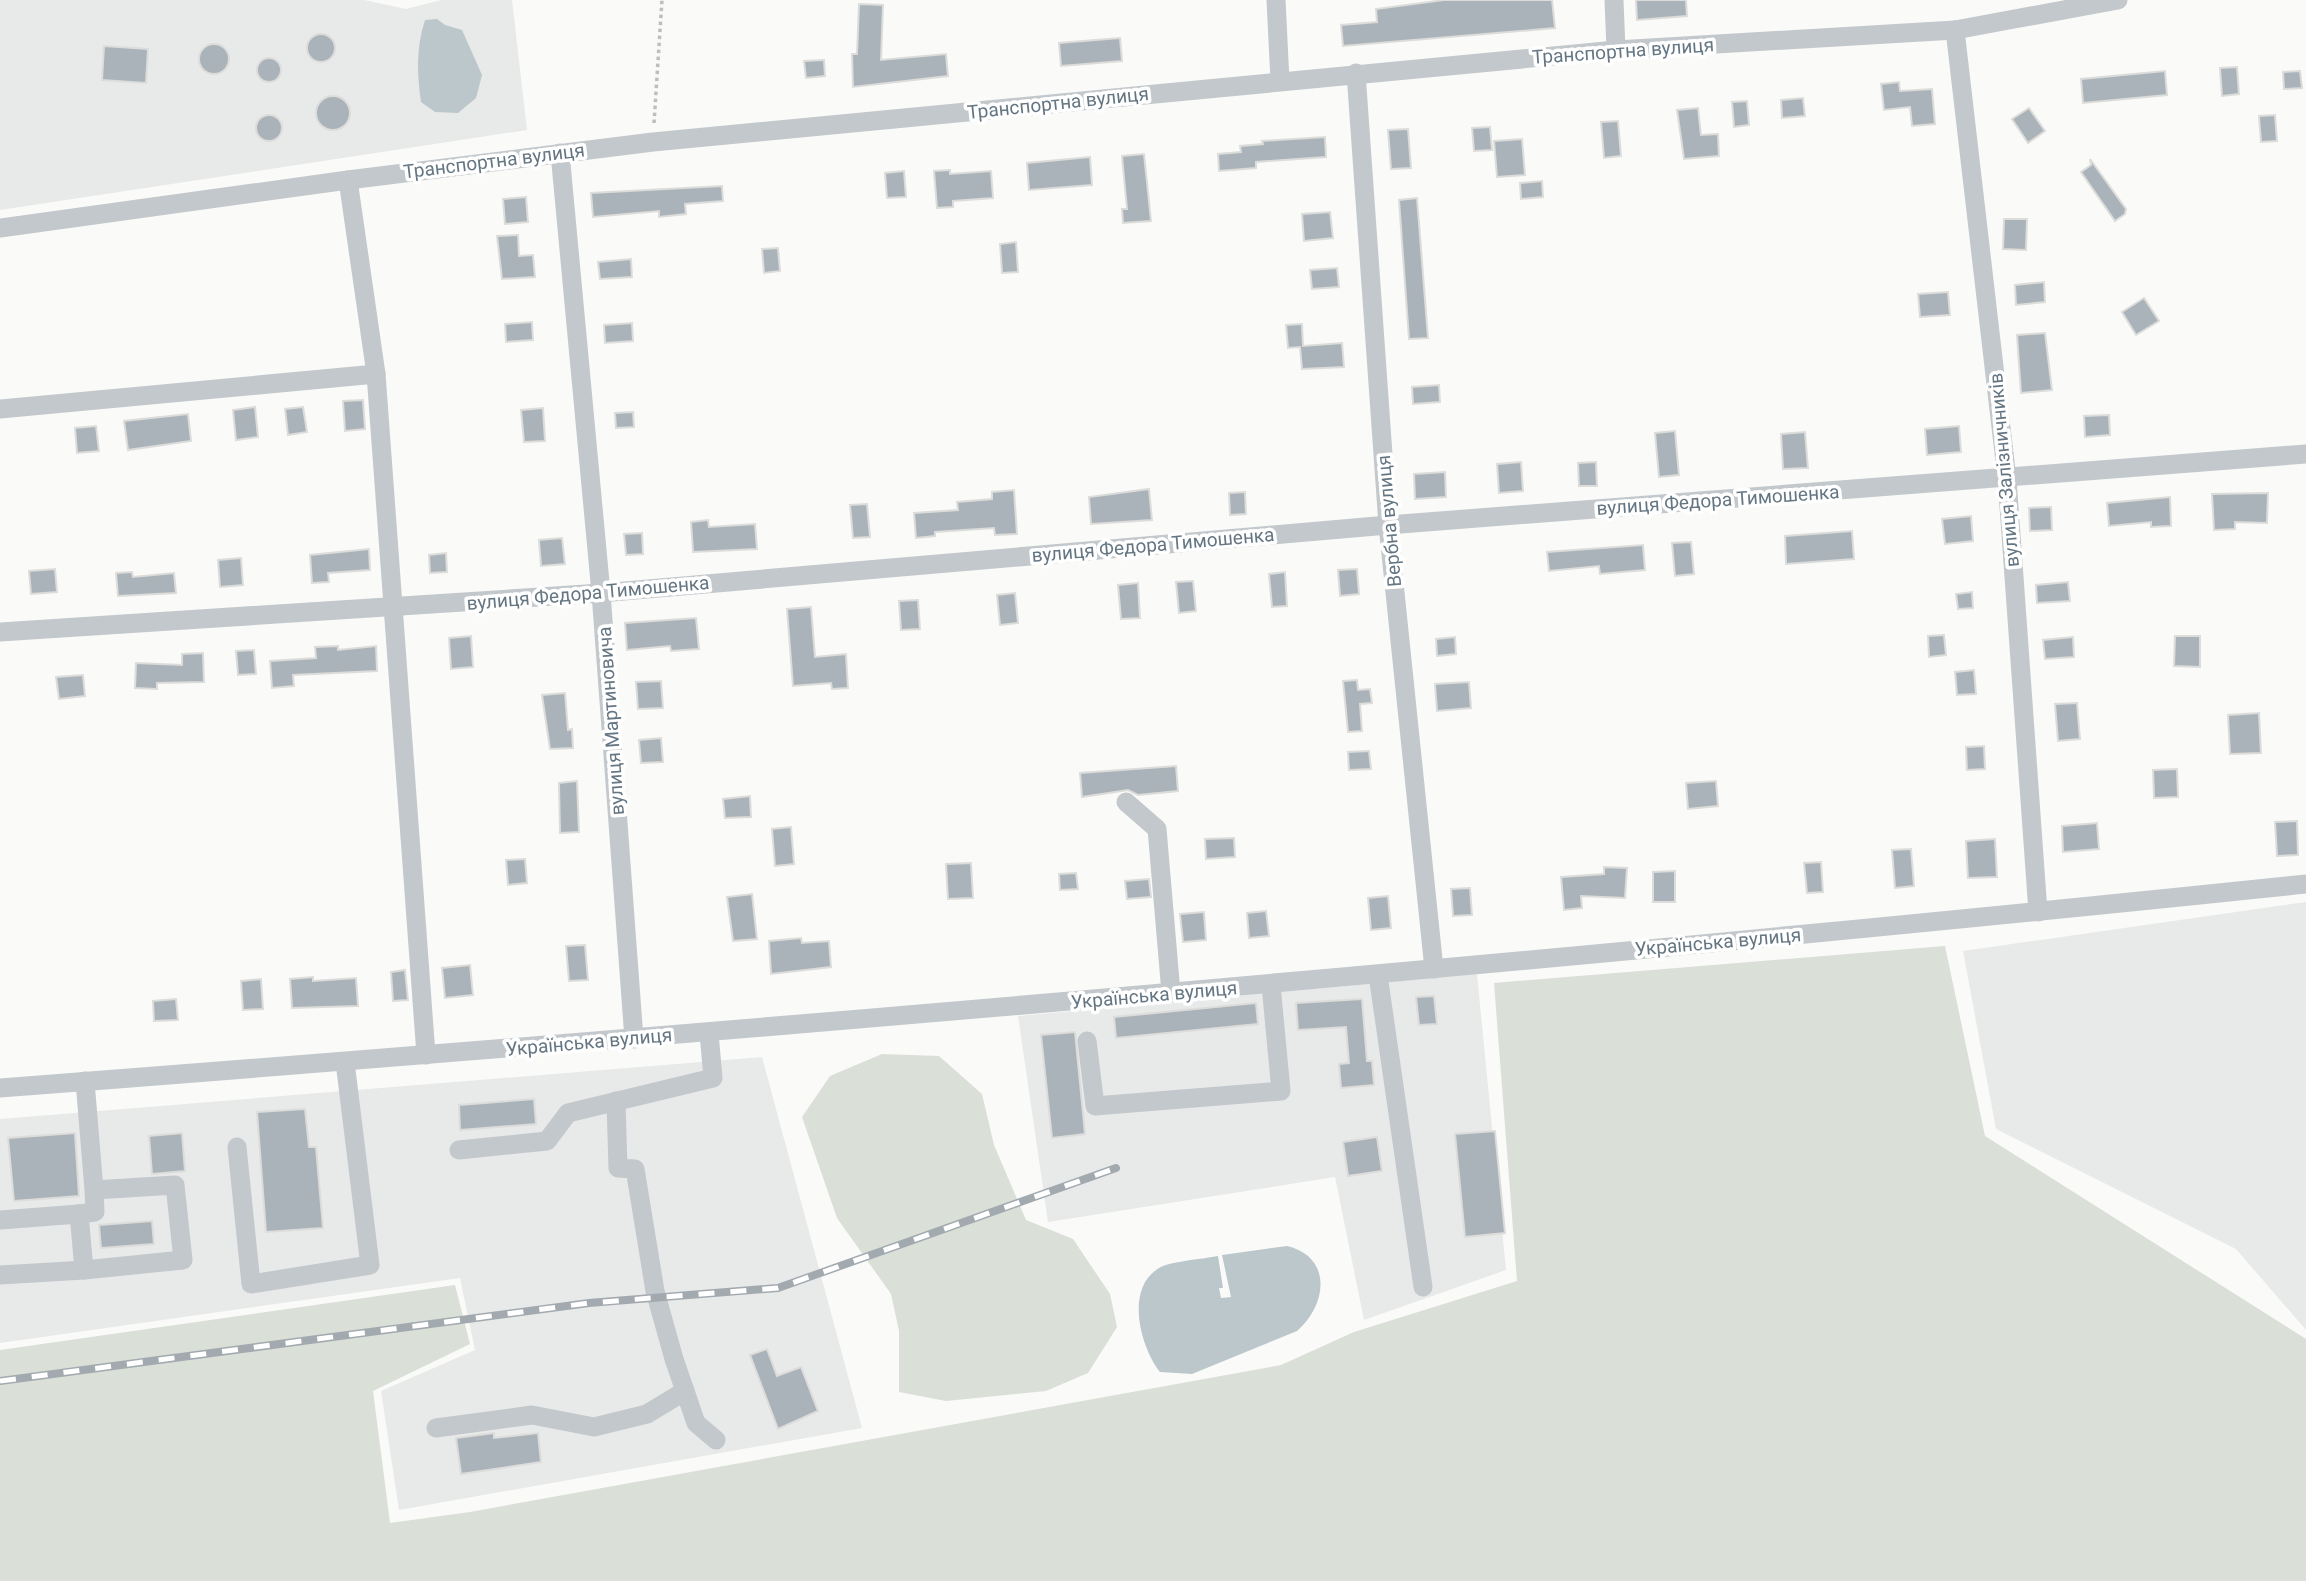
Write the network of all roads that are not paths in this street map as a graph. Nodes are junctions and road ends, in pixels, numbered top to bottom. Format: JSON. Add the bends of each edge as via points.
{"nodes":[{"id":1,"x":1276,"y":0,"type":"edge"},
{"id":2,"x":1614,"y":0,"type":"edge"},
{"id":3,"x":2118,"y":0,"type":"edge"},
{"id":4,"x":1955,"y":30,"type":"junction"},
{"id":5,"x":1616,"y":50,"type":"junction"},
{"id":6,"x":1356,"y":73,"type":"junction"},
{"id":7,"x":1280,"y":81,"type":"junction"},
{"id":8,"x":560,"y":153,"type":"junction"},
{"id":9,"x":348,"y":180,"type":"junction"},
{"id":10,"x":0,"y":228,"type":"edge"},
{"id":11,"x":376,"y":374,"type":"junction"},
{"id":12,"x":0,"y":409,"type":"edge"},
{"id":13,"x":2306,"y":454,"type":"edge"},
{"id":14,"x":2007,"y":479,"type":"junction"},
{"id":15,"x":1388,"y":525,"type":"junction"},
{"id":16,"x":601,"y":593,"type":"junction"},
{"id":17,"x":392,"y":608,"type":"junction"},
{"id":18,"x":0,"y":632,"type":"edge"},
{"id":19,"x":1126,"y":802,"type":"dead end"},
{"id":20,"x":2306,"y":884,"type":"edge"},
{"id":21,"x":2038,"y":912,"type":"junction"},
{"id":22,"x":1434,"y":969,"type":"junction"},
{"id":23,"x":1378,"y":975,"type":"junction"},
{"id":24,"x":1272,"y":985,"type":"junction"},
{"id":25,"x":1171,"y":993,"type":"junction"},
{"id":26,"x":709,"y":1033,"type":"junction"},
{"id":27,"x":634,"y":1039,"type":"junction"},
{"id":28,"x":1087,"y":1041,"type":"dead end"},
{"id":29,"x":426,"y":1055,"type":"junction"},
{"id":30,"x":345,"y":1062,"type":"junction"},
{"id":31,"x":85,"y":1081,"type":"junction"},
{"id":32,"x":0,"y":1088,"type":"edge"},
{"id":33,"x":616,"y":1101,"type":"junction"},
{"id":34,"x":237,"y":1147,"type":"dead end"},
{"id":35,"x":459,"y":1150,"type":"dead end"},
{"id":36,"x":94,"y":1190,"type":"junction"},
{"id":37,"x":79,"y":1214,"type":"junction"},
{"id":38,"x":0,"y":1220,"type":"edge"},
{"id":39,"x":84,"y":1270,"type":"junction"},
{"id":40,"x":0,"y":1275,"type":"edge"},
{"id":41,"x":1423,"y":1287,"type":"dead end"},
{"id":42,"x":685,"y":1391,"type":"junction"},
{"id":43,"x":436,"y":1428,"type":"dead end"},
{"id":44,"x":716,"y":1440,"type":"dead end"}],
"edges":[{"from":1,"to":7,"type":"street"},
{"from":2,"to":5,"type":"street"},
{"from":3,"to":4,"type":"street","name":"Транспортна вулиця"},
{"from":4,"to":5,"type":"street","name":"Транспортна вулиця"},
{"from":4,"to":14,"type":"street","name":"вулиця Залізничників"},
{"from":5,"to":6,"type":"street","name":"Транспортна вулиця"},
{"from":6,"to":7,"type":"street","name":"Транспортна вулиця"},
{"from":6,"to":15,"type":"street","name":"Вербна вулиця"},
{"from":7,"to":8,"type":"street","name":"Транспортна вулиця"},
{"from":8,"to":9,"type":"street","name":"Транспортна вулиця"},
{"from":8,"to":16,"type":"street","name":"вулиця Мартиновича"},
{"from":9,"to":10,"type":"street","name":"Транспортна вулиця"},
{"from":9,"to":11,"type":"street"},
{"from":11,"to":12,"type":"street"},
{"from":11,"to":17,"type":"street"},
{"from":13,"to":14,"type":"street","name":"вулиця Федора Тимошенка"},
{"from":14,"to":15,"type":"street","name":"вулиця Федора Тимошенка"},
{"from":14,"to":21,"type":"street","name":"вулиця Залізничників"},
{"from":15,"to":16,"type":"street","name":"вулиця Федора Тимошенка"},
{"from":15,"to":22,"type":"street","name":"Вербна вулиця"},
{"from":16,"to":17,"type":"street","name":"вулиця Федора Тимошенка"},
{"from":16,"to":27,"type":"street","name":"вулиця Мартиновича"},
{"from":17,"to":18,"type":"street","name":"вулиця Федора Тимошенка"},
{"from":17,"to":29,"type":"street"},
{"from":19,"to":25,"type":"street","via":[[1157,830]]},
{"from":20,"to":21,"type":"street","name":"Українська вулиця"},
{"from":21,"to":22,"type":"street","name":"Українська вулиця"},
{"from":22,"to":23,"type":"street","name":"Українська вулиця"},
{"from":23,"to":24,"type":"street","name":"Українська вулиця"},
{"from":23,"to":41,"type":"street"},
{"from":24,"to":25,"type":"street","name":"Українська вулиця"},
{"from":24,"to":28,"type":"street","via":[[1281,1091],[1095,1106]]},
{"from":25,"to":26,"type":"street","name":"Українська вулиця"},
{"from":26,"to":27,"type":"street","name":"Українська вулиця"},
{"from":26,"to":33,"type":"street","via":[[713,1078]]},
{"from":27,"to":29,"type":"street","name":"Українська вулиця"},
{"from":29,"to":30,"type":"street","name":"Українська вулиця"},
{"from":30,"to":31,"type":"street","name":"Українська вулиця"},
{"from":30,"to":34,"type":"street","via":[[370,1265],[251,1284]]},
{"from":31,"to":32,"type":"street","name":"Українська вулиця"},
{"from":31,"to":36,"type":"street"},
{"from":33,"to":35,"type":"street","via":[[568,1112],[547,1141]]},
{"from":33,"to":42,"type":"street","via":[[618,1168],[635,1170],[655,1291]]},
{"from":36,"to":37,"type":"street","via":[[95,1212]]},
{"from":36,"to":39,"type":"street","via":[[175,1185],[183,1260]]},
{"from":37,"to":38,"type":"street"},
{"from":37,"to":39,"type":"street"},
{"from":39,"to":40,"type":"street"},
{"from":42,"to":43,"type":"street","via":[[647,1414],[594,1427],[532,1415]]},
{"from":42,"to":44,"type":"street","via":[[696,1423]]}]}
